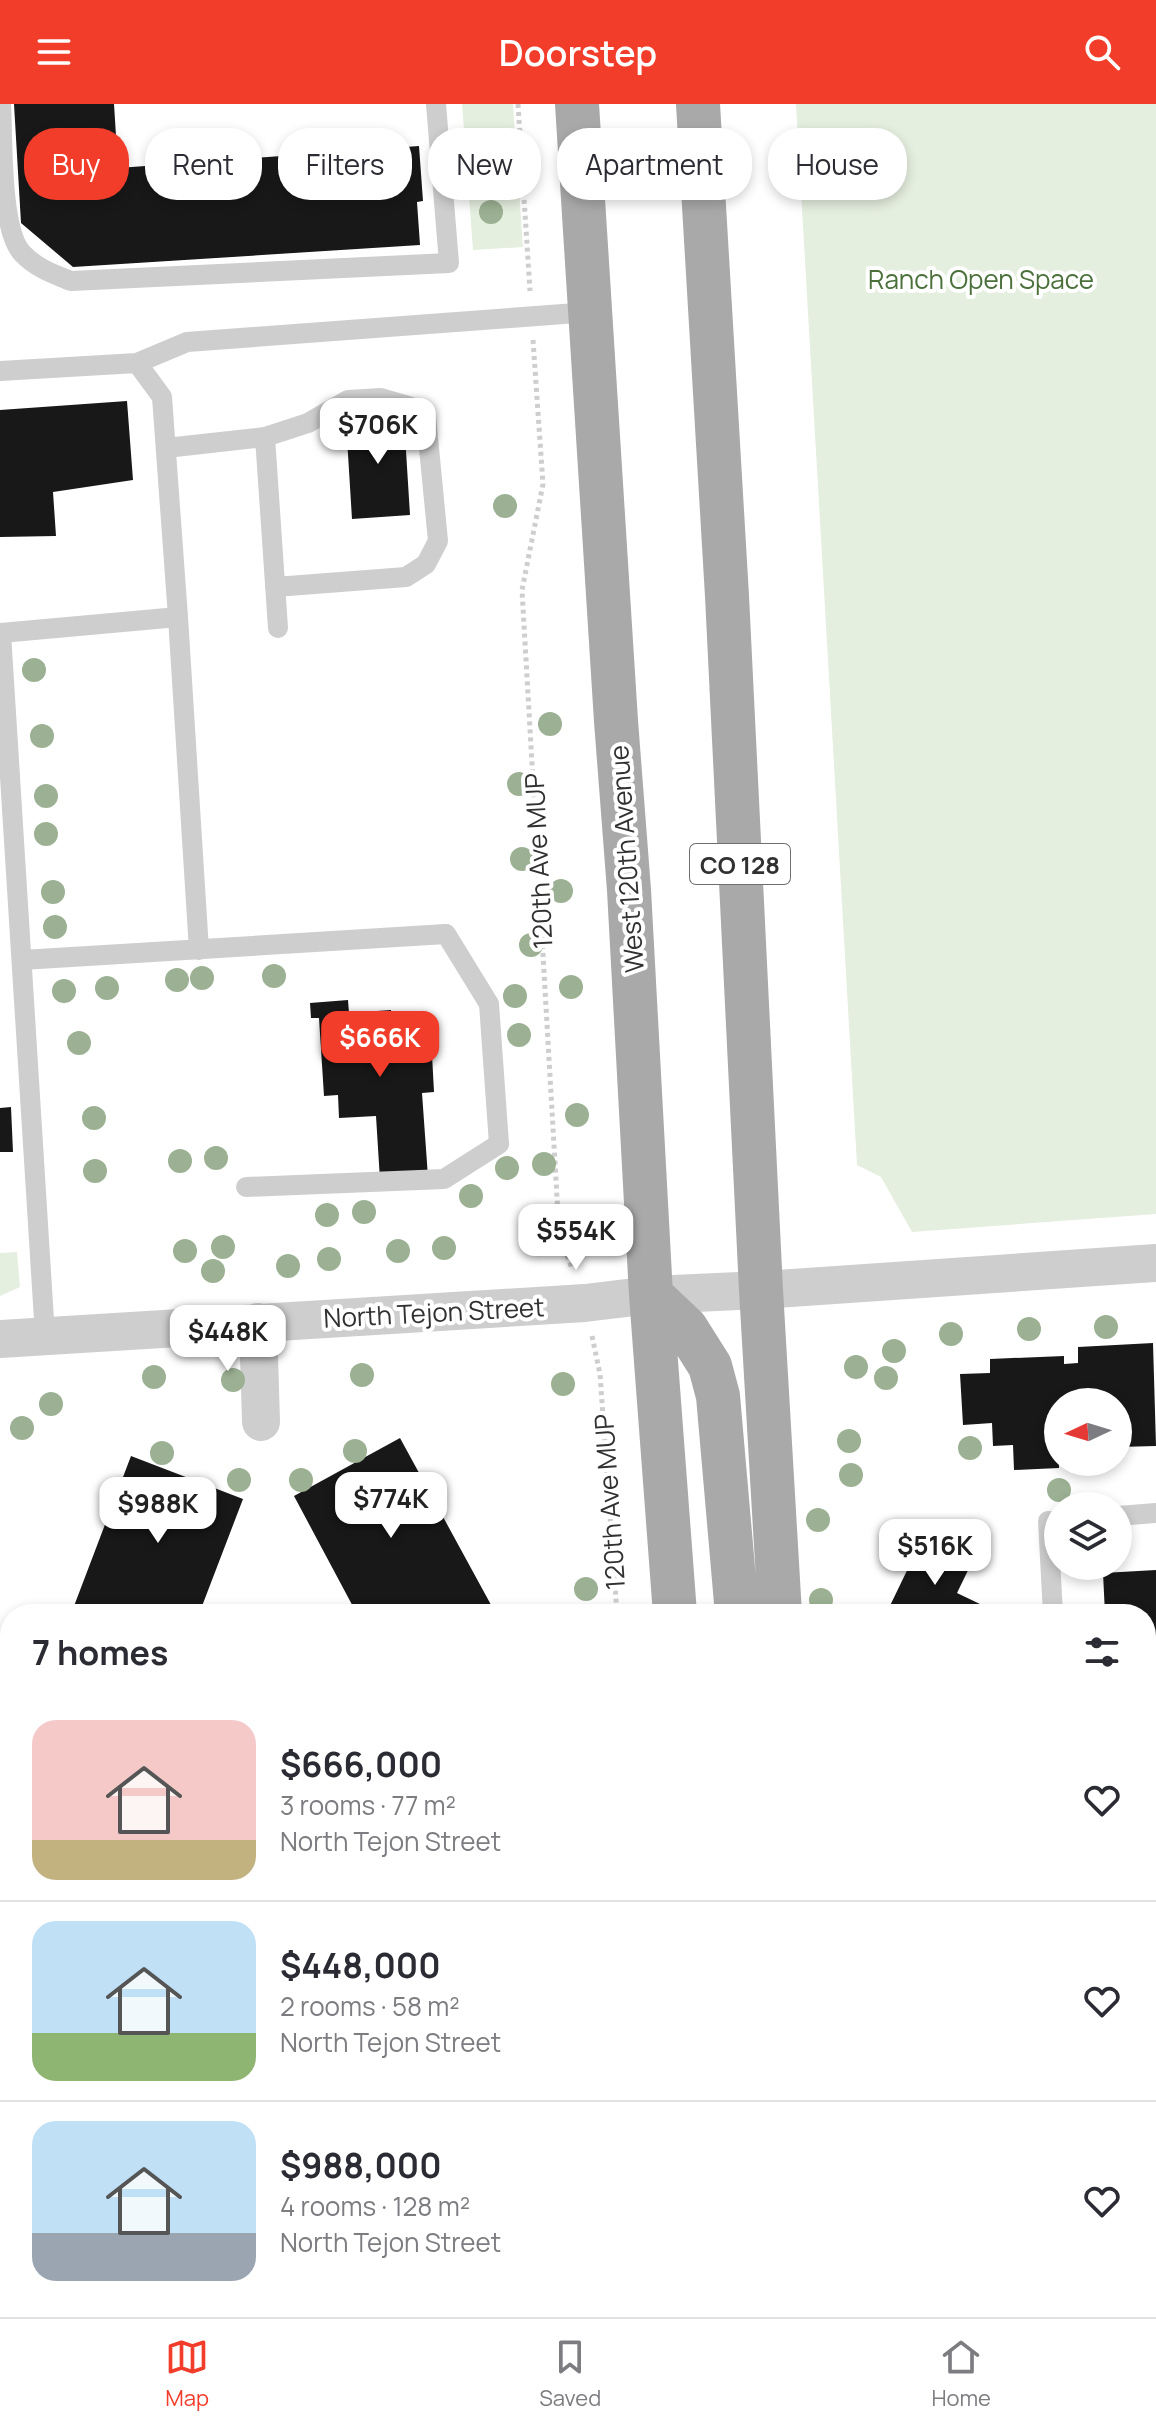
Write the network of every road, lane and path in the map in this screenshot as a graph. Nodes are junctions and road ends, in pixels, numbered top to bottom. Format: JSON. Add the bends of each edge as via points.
{"nodes":[{"id":1,"x":1,"y":104,"type":"edge"},
{"id":2,"x":436,"y":104,"type":"edge"},
{"id":3,"x":518,"y":104,"type":"edge"},
{"id":4,"x":577,"y":104,"type":"edge"},
{"id":5,"x":698,"y":104,"type":"edge"},
{"id":6,"x":590,"y":312,"type":"junction"},
{"id":7,"x":532,"y":316,"type":"junction"},
{"id":8,"x":137,"y":363,"type":"junction"},
{"id":9,"x":0,"y":371,"type":"edge"},
{"id":10,"x":265,"y":437,"type":"junction"},
{"id":11,"x":166,"y":448,"type":"junction"},
{"id":12,"x":275,"y":587,"type":"junction"},
{"id":13,"x":178,"y":617,"type":"junction"},
{"id":14,"x":278,"y":628,"type":"dead end"},
{"id":15,"x":199,"y":950,"type":"junction"},
{"id":16,"x":22,"y":960,"type":"junction"},
{"id":17,"x":246,"y":1187,"type":"dead end"},
{"id":18,"x":1156,"y":1263,"type":"edge"},
{"id":19,"x":761,"y":1290,"type":"junction"},
{"id":20,"x":651,"y":1295,"type":"junction"},
{"id":21,"x":585,"y":1303,"type":"junction"},
{"id":22,"x":258,"y":1322,"type":"junction"},
{"id":23,"x":45,"y":1336,"type":"junction"},
{"id":24,"x":0,"y":1339,"type":"edge"},
{"id":25,"x":261,"y":1422,"type":"dead end"},
{"id":26,"x":1156,"y":1513,"type":"edge"},
{"id":27,"x":1132,"y":1515,"type":"edge"},
{"id":28,"x":1051,"y":1580,"type":"edge"},
{"id":29,"x":616,"y":1604,"type":"edge"},
{"id":30,"x":674,"y":1604,"type":"edge"},
{"id":31,"x":736,"y":1604,"type":"edge"},
{"id":32,"x":779,"y":1604,"type":"edge"},
{"id":33,"x":1052,"y":1604,"type":"edge"},
{"id":34,"x":1156,"y":2179,"type":"edge"},
{"id":35,"x":1156,"y":2192,"type":"edge"}],
"edges":[{"from":1,"to":2,"type":"lane","via":[[7,216],[20,251],[45,271],[71,281],[449,263]]},
{"from":3,"to":7,"type":"path","name":"120th Ave MUP"},
{"from":4,"to":6,"type":"main road","name":"West 120th Avenue"},
{"from":5,"to":19,"type":"main road","number":"CO 128"},
{"from":6,"to":7,"type":"lane"},
{"from":6,"to":20,"type":"main road","name":"West 120th Avenue"},
{"from":7,"to":8,"type":"lane","via":[[187,342]]},
{"from":7,"to":21,"type":"path","name":"120th Ave MUP","via":[[543,484],[522,590],[559,1232]]},
{"from":8,"to":9,"type":"lane"},
{"from":8,"to":11,"type":"lane","via":[[162,397]]},
{"from":10,"to":11,"type":"lane"},
{"from":10,"to":12,"type":"lane"},
{"from":10,"to":12,"type":"lane","via":[[308,423],[348,400],[381,398],[409,406],[426,417],[438,541],[426,564],[406,577]]},
{"from":11,"to":13,"type":"lane"},
{"from":12,"to":14,"type":"lane"},
{"from":13,"to":15,"type":"lane"},
{"from":13,"to":16,"type":"lane","via":[[1,633]]},
{"from":15,"to":16,"type":"lane"},
{"from":15,"to":17,"type":"lane","via":[[446,934],[489,1004],[499,1144],[444,1179]]},
{"from":16,"to":23,"type":"lane"},
{"from":18,"to":19,"type":"street","name":"North Tejon Street"},
{"from":19,"to":20,"type":"street","name":"North Tejon Street"},
{"from":19,"to":32,"type":"main road","number":"CO 128"},
{"from":20,"to":21,"type":"street","name":"North Tejon Street"},
{"from":20,"to":30,"type":"main road","name":"West 120th Avenue"},
{"from":20,"to":31,"type":"main road","via":[[686,1328],[710,1366],[718,1396]]},
{"from":21,"to":22,"type":"street","name":"North Tejon Street"},
{"from":21,"to":29,"type":"path","name":"120th Ave MUP","via":[[600,1374]]},
{"from":22,"to":23,"type":"street","name":"North Tejon Street"},
{"from":22,"to":25,"type":"street"},
{"from":23,"to":24,"type":"street","name":"North Tejon Street"},
{"from":26,"to":27,"type":"lane"},
{"from":28,"to":33,"type":"lane"},
{"from":34,"to":35,"type":"street"}]}
